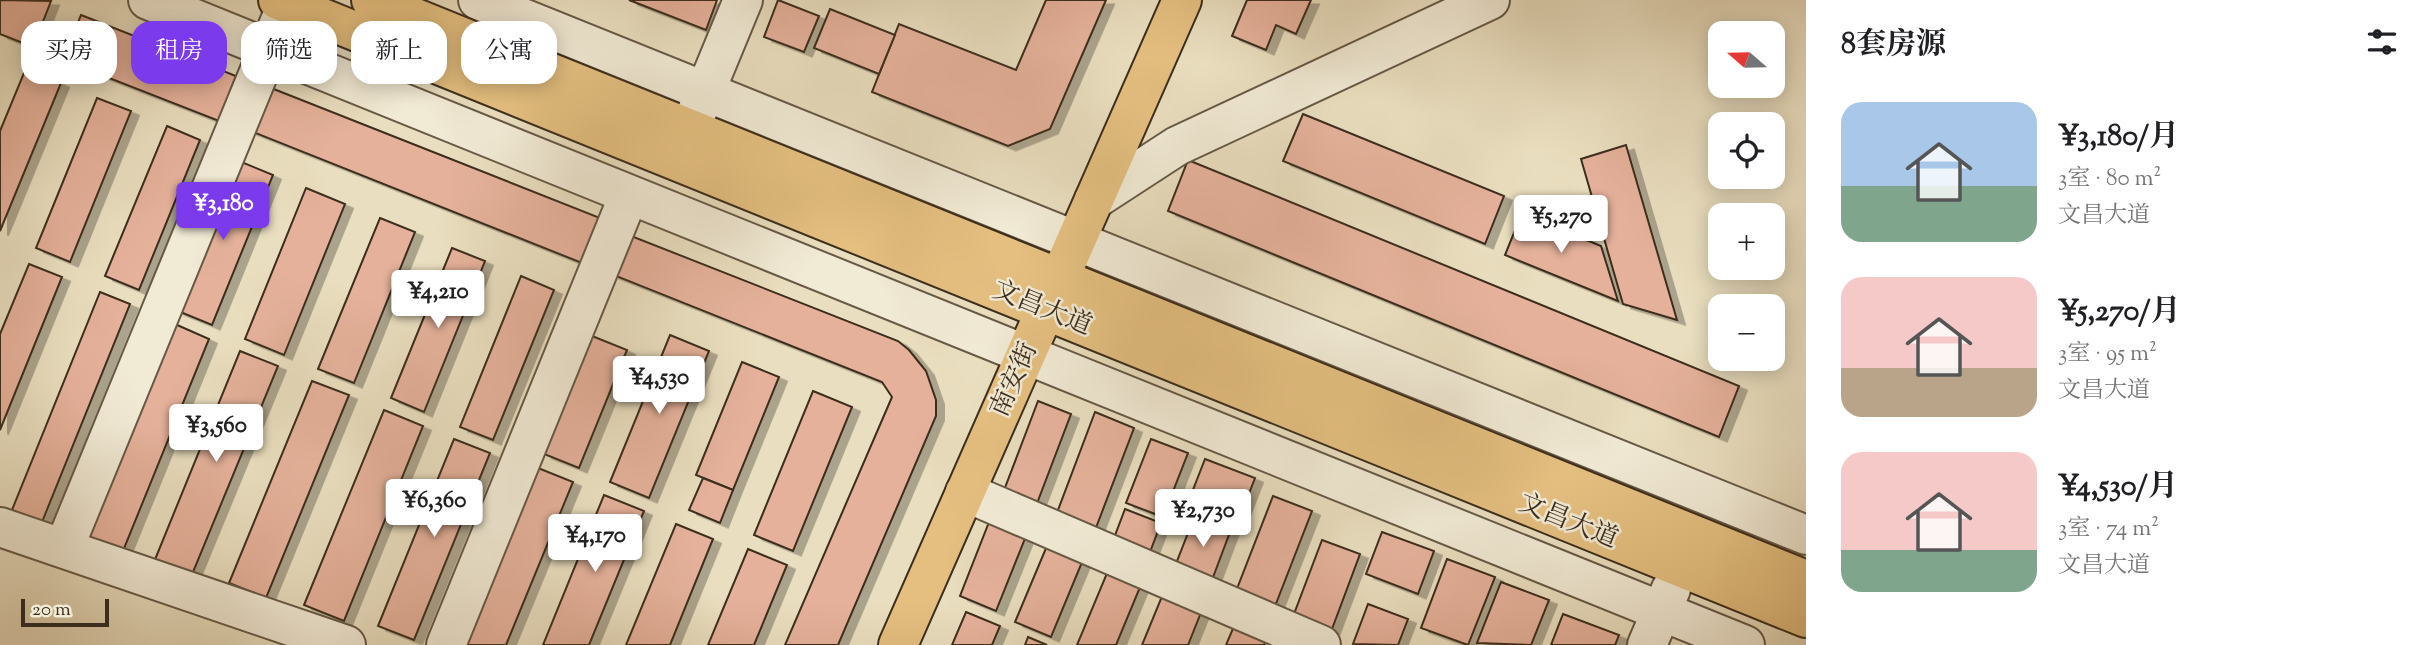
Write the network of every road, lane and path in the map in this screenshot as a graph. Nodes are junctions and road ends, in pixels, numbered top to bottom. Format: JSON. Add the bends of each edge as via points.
{"nodes":[{"id":1,"x":148,"y":0,"type":"edge"},
{"id":2,"x":371,"y":0,"type":"edge"},
{"id":3,"x":478,"y":0,"type":"edge"},
{"id":4,"x":743,"y":0,"type":"edge"},
{"id":5,"x":1182,"y":0,"type":"edge"},
{"id":6,"x":1490,"y":0,"type":"edge"},
{"id":7,"x":283,"y":2,"type":"edge"},
{"id":8,"x":277,"y":21,"type":"edge"},
{"id":9,"x":241,"y":38,"type":"edge"},
{"id":10,"x":337,"y":77,"type":"edge"},
{"id":11,"x":255,"y":84,"type":"edge"},
{"id":12,"x":706,"y":91,"type":"junction"},
{"id":13,"x":690,"y":129,"type":"junction"},
{"id":14,"x":629,"y":195,"type":"junction"},
{"id":15,"x":1094,"y":200,"type":"junction"},
{"id":16,"x":1076,"y":240,"type":"junction"},
{"id":17,"x":1053,"y":294,"type":"junction"},
{"id":18,"x":1026,"y":355,"type":"junction"},
{"id":19,"x":965,"y":492,"type":"junction"},
{"id":20,"x":0,"y":527,"type":"edge"},
{"id":21,"x":1806,"y":535,"type":"edge"},
{"id":22,"x":64,"y":548,"type":"junction"},
{"id":23,"x":1680,"y":567,"type":"junction"},
{"id":24,"x":1806,"y":580,"type":"edge"},
{"id":25,"x":1806,"y":618,"type":"edge"},
{"id":26,"x":1654,"y":628,"type":"edge"},
{"id":27,"x":346,"y":645,"type":"edge"},
{"id":28,"x":446,"y":645,"type":"edge"},
{"id":29,"x":898,"y":645,"type":"edge"},
{"id":30,"x":1321,"y":645,"type":"edge"},
{"id":31,"x":1745,"y":645,"type":"edge"}],
"edges":[{"from":1,"to":9,"type":"street"},
{"from":2,"to":13,"type":"main road","name":"文昌大道"},
{"from":3,"to":12,"type":"street"},
{"from":4,"to":12,"type":"street"},
{"from":5,"to":15,"type":"main road","name":"南安街"},
{"from":6,"to":15,"type":"street","via":[[1177,146]]},
{"from":7,"to":8,"type":"street"},
{"from":7,"to":17,"type":"main road","name":"文昌大道"},
{"from":10,"to":14,"type":"street"},
{"from":11,"to":22,"type":"street"},
{"from":12,"to":13,"type":"street"},
{"from":12,"to":16,"type":"street"},
{"from":13,"to":17,"type":"main road","name":"文昌大道"},
{"from":14,"to":18,"type":"street"},
{"from":14,"to":28,"type":"street"},
{"from":15,"to":16,"type":"main road","name":"南安街"},
{"from":16,"to":17,"type":"main road","name":"南安街"},
{"from":16,"to":21,"type":"street"},
{"from":17,"to":18,"type":"main road","name":"南安街"},
{"from":17,"to":23,"type":"main road","name":"文昌大道"},
{"from":17,"to":24,"type":"main road","name":"文昌大道"},
{"from":18,"to":19,"type":"main road","name":"南安街"},
{"from":18,"to":26,"type":"street"},
{"from":19,"to":29,"type":"main road","name":"南安街"},
{"from":19,"to":30,"type":"street"},
{"from":20,"to":22,"type":"street"},
{"from":22,"to":27,"type":"street"},
{"from":23,"to":25,"type":"main road","name":"文昌大道"},
{"from":23,"to":26,"type":"street"},
{"from":26,"to":31,"type":"street"}]}
